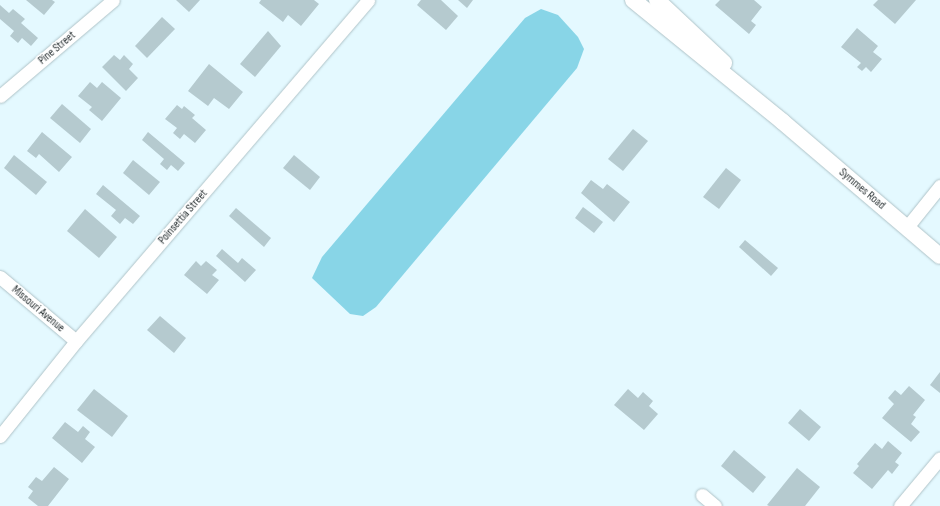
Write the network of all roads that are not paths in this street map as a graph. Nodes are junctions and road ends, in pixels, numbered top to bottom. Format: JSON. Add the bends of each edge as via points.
{"nodes":[{"id":1,"x":113,"y":0,"type":"edge"},
{"id":2,"x":368,"y":0,"type":"edge"},
{"id":3,"x":633,"y":0,"type":"edge"},
{"id":4,"x":657,"y":0,"type":"edge"},
{"id":5,"x":0,"y":96,"type":"edge"},
{"id":6,"x":783,"y":122,"type":"junction"},
{"id":7,"x":940,"y":186,"type":"edge"},
{"id":8,"x":907,"y":227,"type":"junction"},
{"id":9,"x":940,"y":256,"type":"edge"},
{"id":10,"x":0,"y":277,"type":"edge"},
{"id":11,"x":76,"y":342,"type":"junction"},
{"id":12,"x":0,"y":436,"type":"edge"},
{"id":13,"x":940,"y":458,"type":"edge"},
{"id":14,"x":702,"y":495,"type":"dead end"},
{"id":15,"x":715,"y":506,"type":"edge"},
{"id":16,"x":900,"y":506,"type":"edge"}],
"edges":[{"from":1,"to":5,"type":"street","name":"Pine Street"},
{"from":2,"to":11,"type":"street","name":"Poinsettia Street"},
{"from":3,"to":6,"type":"street","name":"Symmes Road"},
{"from":4,"to":6,"type":"street","name":"Symmes Road"},
{"from":6,"to":8,"type":"street","name":"Symmes Road"},
{"from":7,"to":8,"type":"street"},
{"from":8,"to":9,"type":"street","name":"Symmes Road"},
{"from":10,"to":11,"type":"street","name":"Missouri Avenue"},
{"from":11,"to":12,"type":"street","name":"Poinsettia Street"},
{"from":13,"to":16,"type":"street"},
{"from":14,"to":15,"type":"street"}]}
